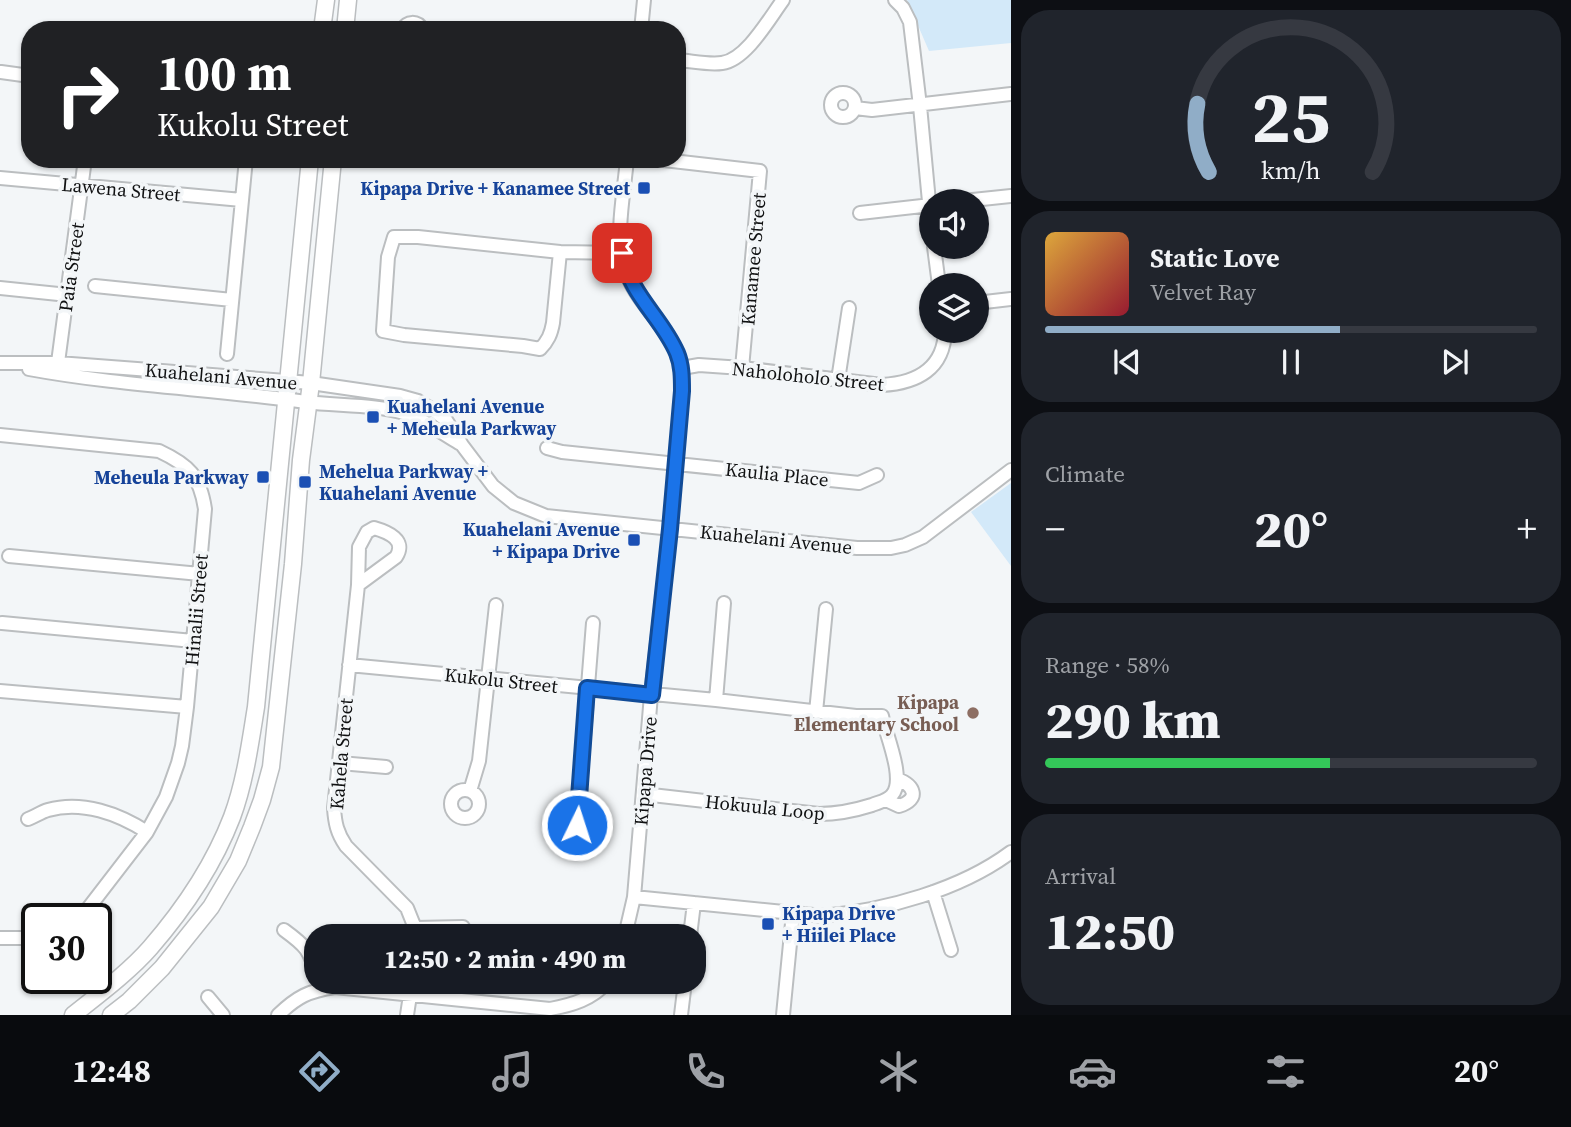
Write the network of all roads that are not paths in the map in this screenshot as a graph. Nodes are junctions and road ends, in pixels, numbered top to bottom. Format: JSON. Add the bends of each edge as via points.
{"nodes":[{"id":1,"x":326,"y":0,"type":"edge"},
{"id":2,"x":348,"y":0,"type":"edge"},
{"id":3,"x":644,"y":0,"type":"edge"},
{"id":4,"x":783,"y":0,"type":"edge"},
{"id":5,"x":895,"y":0,"type":"edge"},
{"id":6,"x":323,"y":21,"type":"edge"},
{"id":7,"x":346,"y":21,"type":"edge"},
{"id":8,"x":642,"y":21,"type":"edge"},
{"id":9,"x":686,"y":61,"type":"edge"},
{"id":10,"x":1,"y":72,"type":"edge"},
{"id":11,"x":21,"y":75,"type":"edge"},
{"id":12,"x":1011,"y":94,"type":"edge"},
{"id":13,"x":920,"y":106,"type":"junction"},
{"id":14,"x":855,"y":108,"type":"dead end"},
{"id":15,"x":686,"y":163,"type":"edge"},
{"id":16,"x":84,"y":168,"type":"edge"},
{"id":17,"x":245,"y":168,"type":"edge"},
{"id":18,"x":309,"y":168,"type":"edge"},
{"id":19,"x":332,"y":168,"type":"edge"},
{"id":20,"x":626,"y":168,"type":"edge"},
{"id":21,"x":0,"y":178,"type":"edge"},
{"id":22,"x":82,"y":185,"type":"junction"},
{"id":23,"x":928,"y":189,"type":"edge"},
{"id":24,"x":1011,"y":196,"type":"edge"},
{"id":25,"x":989,"y":198,"type":"edge"},
{"id":26,"x":242,"y":200,"type":"junction"},
{"id":27,"x":919,"y":206,"type":"edge"},
{"id":28,"x":860,"y":213,"type":"dead end"},
{"id":29,"x":560,"y":251,"type":"junction"},
{"id":30,"x":622,"y":253,"type":"junction"},
{"id":31,"x":95,"y":286,"type":"dead end"},
{"id":32,"x":0,"y":288,"type":"edge"},
{"id":33,"x":68,"y":295,"type":"junction"},
{"id":34,"x":1011,"y":299,"type":"edge"},
{"id":35,"x":232,"y":300,"type":"junction"},
{"id":36,"x":989,"y":302,"type":"edge"},
{"id":37,"x":849,"y":308,"type":"dead end"},
{"id":38,"x":944,"y":343,"type":"edge"},
{"id":39,"x":227,"y":355,"type":"dead end"},
{"id":40,"x":0,"y":364,"type":"edge"},
{"id":41,"x":681,"y":368,"type":"junction"},
{"id":42,"x":742,"y":368,"type":"junction"},
{"id":43,"x":57,"y":369,"type":"junction"},
{"id":44,"x":838,"y":380,"type":"junction"},
{"id":45,"x":288,"y":381,"type":"junction"},
{"id":46,"x":311,"y":383,"type":"junction"},
{"id":47,"x":287,"y":399,"type":"junction"},
{"id":48,"x":308,"y":402,"type":"junction"},
{"id":49,"x":0,"y":435,"type":"edge"},
{"id":50,"x":462,"y":445,"type":"junction"},
{"id":51,"x":547,"y":448,"type":"dead end"},
{"id":52,"x":675,"y":464,"type":"junction"},
{"id":53,"x":1011,"y":470,"type":"edge"},
{"id":54,"x":877,"y":475,"type":"dead end"},
{"id":55,"x":670,"y":529,"type":"junction"},
{"id":56,"x":9,"y":556,"type":"dead end"},
{"id":57,"x":200,"y":574,"type":"junction"},
{"id":58,"x":358,"y":585,"type":"junction"},
{"id":59,"x":724,"y":603,"type":"dead end"},
{"id":60,"x":496,"y":605,"type":"dead end"},
{"id":61,"x":826,"y":609,"type":"dead end"},
{"id":62,"x":2,"y":623,"type":"dead end"},
{"id":63,"x":593,"y":623,"type":"dead end"},
{"id":64,"x":193,"y":641,"type":"junction"},
{"id":65,"x":349,"y":665,"type":"junction"},
{"id":66,"x":487,"y":678,"type":"junction"},
{"id":67,"x":587,"y":688,"type":"junction"},
{"id":68,"x":0,"y":691,"type":"edge"},
{"id":69,"x":652,"y":695,"type":"junction"},
{"id":70,"x":716,"y":700,"type":"junction"},
{"id":71,"x":187,"y":707,"type":"junction"},
{"id":72,"x":816,"y":712,"type":"junction"},
{"id":73,"x":340,"y":763,"type":"junction"},
{"id":74,"x":386,"y":767,"type":"dead end"},
{"id":75,"x":470,"y":791,"type":"dead end"},
{"id":76,"x":643,"y":794,"type":"junction"},
{"id":77,"x":28,"y":820,"type":"dead end"},
{"id":78,"x":577,"y":825,"type":"dead end"},
{"id":79,"x":147,"y":832,"type":"junction"},
{"id":80,"x":1011,"y":852,"type":"edge"},
{"id":81,"x":933,"y":892,"type":"junction"},
{"id":82,"x":634,"y":897,"type":"junction"},
{"id":83,"x":92,"y":903,"type":"edge"},
{"id":84,"x":694,"y":903,"type":"junction"},
{"id":85,"x":793,"y":913,"type":"junction"},
{"id":86,"x":412,"y":924,"type":"edge"},
{"id":87,"x":628,"y":924,"type":"edge"},
{"id":88,"x":691,"y":924,"type":"edge"},
{"id":89,"x":284,"y":930,"type":"dead end"},
{"id":90,"x":0,"y":938,"type":"edge"},
{"id":91,"x":21,"y":938,"type":"edge"},
{"id":92,"x":304,"y":946,"type":"edge"},
{"id":93,"x":951,"y":950,"type":"dead end"},
{"id":94,"x":304,"y":993,"type":"edge"},
{"id":95,"x":402,"y":994,"type":"edge"},
{"id":96,"x":592,"y":994,"type":"edge"},
{"id":97,"x":684,"y":994,"type":"edge"},
{"id":98,"x":411,"y":995,"type":"junction"},
{"id":99,"x":208,"y":997,"type":"dead end"},
{"id":100,"x":500,"y":1009,"type":"edge"},
{"id":101,"x":73,"y":1015,"type":"edge"},
{"id":102,"x":111,"y":1015,"type":"edge"},
{"id":103,"x":223,"y":1015,"type":"edge"},
{"id":104,"x":278,"y":1015,"type":"edge"},
{"id":105,"x":407,"y":1015,"type":"edge"},
{"id":106,"x":681,"y":1015,"type":"edge"},
{"id":107,"x":783,"y":1015,"type":"edge"}],
"edges":[{"from":1,"to":6,"type":"main road"},
{"from":2,"to":7,"type":"main road"},
{"from":3,"to":8,"type":"street"},
{"from":4,"to":9,"type":"street","via":[[736,59],[713,64]]},
{"from":5,"to":13,"type":"street","via":[[909,22]]},
{"from":10,"to":11,"type":"street"},
{"from":12,"to":13,"type":"street"},
{"from":13,"to":14,"type":"street"},
{"from":13,"to":23,"type":"street"},
{"from":15,"to":42,"type":"street","name":"Kanamee Street","via":[[760,171]]},
{"from":16,"to":22,"type":"street","name":"Paia Street"},
{"from":17,"to":26,"type":"street"},
{"from":18,"to":45,"type":"main road"},
{"from":19,"to":46,"type":"main road"},
{"from":20,"to":30,"type":"street","name":"Kipapa Drive"},
{"from":21,"to":22,"type":"street","name":"Lawena Street"},
{"from":22,"to":26,"type":"street","name":"Lawena Street"},
{"from":22,"to":33,"type":"street","name":"Paia Street"},
{"from":24,"to":25,"type":"street"},
{"from":26,"to":35,"type":"street"},
{"from":27,"to":28,"type":"street"},
{"from":29,"to":29,"type":"street","via":[[394,237],[388,257],[383,331],[540,349],[551,332]]},
{"from":29,"to":30,"type":"street"},
{"from":30,"to":41,"type":"street","name":"Kipapa Drive","via":[[635,290],[669,337]]},
{"from":31,"to":35,"type":"street"},
{"from":32,"to":33,"type":"street"},
{"from":33,"to":43,"type":"street","name":"Paia Street"},
{"from":34,"to":36,"type":"street"},
{"from":35,"to":39,"type":"street"},
{"from":37,"to":44,"type":"street"},
{"from":38,"to":44,"type":"street","name":"Naholoholo Street","via":[[935,363],[919,377],[882,385]]},
{"from":40,"to":43,"type":"street","name":"Kuahelani Avenue"},
{"from":41,"to":42,"type":"street","name":"Naholoholo Street"},
{"from":41,"to":52,"type":"street","name":"Kipapa Drive"},
{"from":42,"to":44,"type":"street","name":"Naholoholo Street"},
{"from":43,"to":45,"type":"street","name":"Kuahelani Avenue"},
{"from":43,"to":47,"type":"street","name":"Kuahelani Avenue","via":[[129,384]]},
{"from":45,"to":46,"type":"street","name":"Kuahelani Avenue"},
{"from":45,"to":47,"type":"main road"},
{"from":46,"to":48,"type":"main road"},
{"from":46,"to":50,"type":"street","name":"Kuahelani Avenue","via":[[418,401],[446,420]]},
{"from":47,"to":48,"type":"street","name":"Kuahelani Avenue"},
{"from":47,"to":101,"type":"main road","via":[[256,707],[232,817],[186,902],[149,950]]},
{"from":48,"to":50,"type":"street","name":"Kuahelani Avenue","via":[[405,414]]},
{"from":48,"to":102,"type":"main road","via":[[273,755],[262,800],[238,861],[211,907],[162,968]]},
{"from":49,"to":57,"type":"street","name":"Hinalii Street","via":[[140,448],[178,460],[190,471],[203,496]]},
{"from":50,"to":55,"type":"street","name":"Kuahelani Avenue","via":[[493,486],[530,510],[546,516]]},
{"from":51,"to":52,"type":"street","name":"Kaulia Place"},
{"from":52,"to":54,"type":"street","name":"Kaulia Place","via":[[859,483]]},
{"from":52,"to":55,"type":"street","name":"Kipapa Drive"},
{"from":53,"to":55,"type":"street","name":"Kuahelani Avenue","via":[[923,537],[891,548]]},
{"from":55,"to":69,"type":"street","name":"Kipapa Drive"},
{"from":56,"to":57,"type":"street"},
{"from":57,"to":64,"type":"street","name":"Hinalii Street"},
{"from":58,"to":58,"type":"street","name":"Kahela Street","via":[[400,550],[396,540],[374,528],[359,547]]},
{"from":58,"to":65,"type":"street","name":"Kahela Street"},
{"from":59,"to":70,"type":"street"},
{"from":60,"to":66,"type":"street"},
{"from":61,"to":72,"type":"street"},
{"from":62,"to":64,"type":"street"},
{"from":63,"to":67,"type":"street"},
{"from":64,"to":71,"type":"street","name":"Hinalii Street"},
{"from":65,"to":66,"type":"street","name":"Kukolu Street"},
{"from":65,"to":73,"type":"street","name":"Kahela Street"},
{"from":66,"to":67,"type":"street","name":"Kukolu Street"},
{"from":66,"to":75,"type":"street","via":[[479,761]]},
{"from":67,"to":69,"type":"street","name":"Kukolu Street"},
{"from":67,"to":78,"type":"street"},
{"from":68,"to":71,"type":"street"},
{"from":69,"to":70,"type":"street","name":"Hokuula Loop"},
{"from":69,"to":76,"type":"street","name":"Kipapa Drive"},
{"from":70,"to":72,"type":"street","name":"Hokuula Loop"},
{"from":71,"to":79,"type":"street","name":"Hinalii Street","via":[[172,781]]},
{"from":72,"to":76,"type":"street","name":"Hokuula Loop","via":[[883,716],[897,770],[893,795],[848,813],[819,814]]},
{"from":73,"to":74,"type":"street"},
{"from":73,"to":86,"type":"street","name":"Kahela Street","via":[[334,808],[339,835],[407,908]]},
{"from":76,"to":82,"type":"street","name":"Kipapa Drive"},
{"from":77,"to":79,"type":"street","via":[[48,810],[96,809]]},
{"from":79,"to":83,"type":"street","name":"Hinalii Street"},
{"from":80,"to":81,"type":"street","via":[[974,876]]},
{"from":81,"to":85,"type":"street","via":[[837,915]]},
{"from":81,"to":93,"type":"street"},
{"from":82,"to":84,"type":"street"},
{"from":82,"to":87,"type":"street","name":"Kipapa Drive"},
{"from":84,"to":85,"type":"street"},
{"from":84,"to":88,"type":"street"},
{"from":85,"to":107,"type":"street"},
{"from":89,"to":92,"type":"street"},
{"from":90,"to":91,"type":"street"},
{"from":94,"to":104,"type":"street"},
{"from":95,"to":98,"type":"street"},
{"from":96,"to":100,"type":"street","via":[[550,1009]]},
{"from":97,"to":106,"type":"street"},
{"from":98,"to":100,"type":"street"},
{"from":98,"to":105,"type":"street"},
{"from":99,"to":103,"type":"street"}]}
